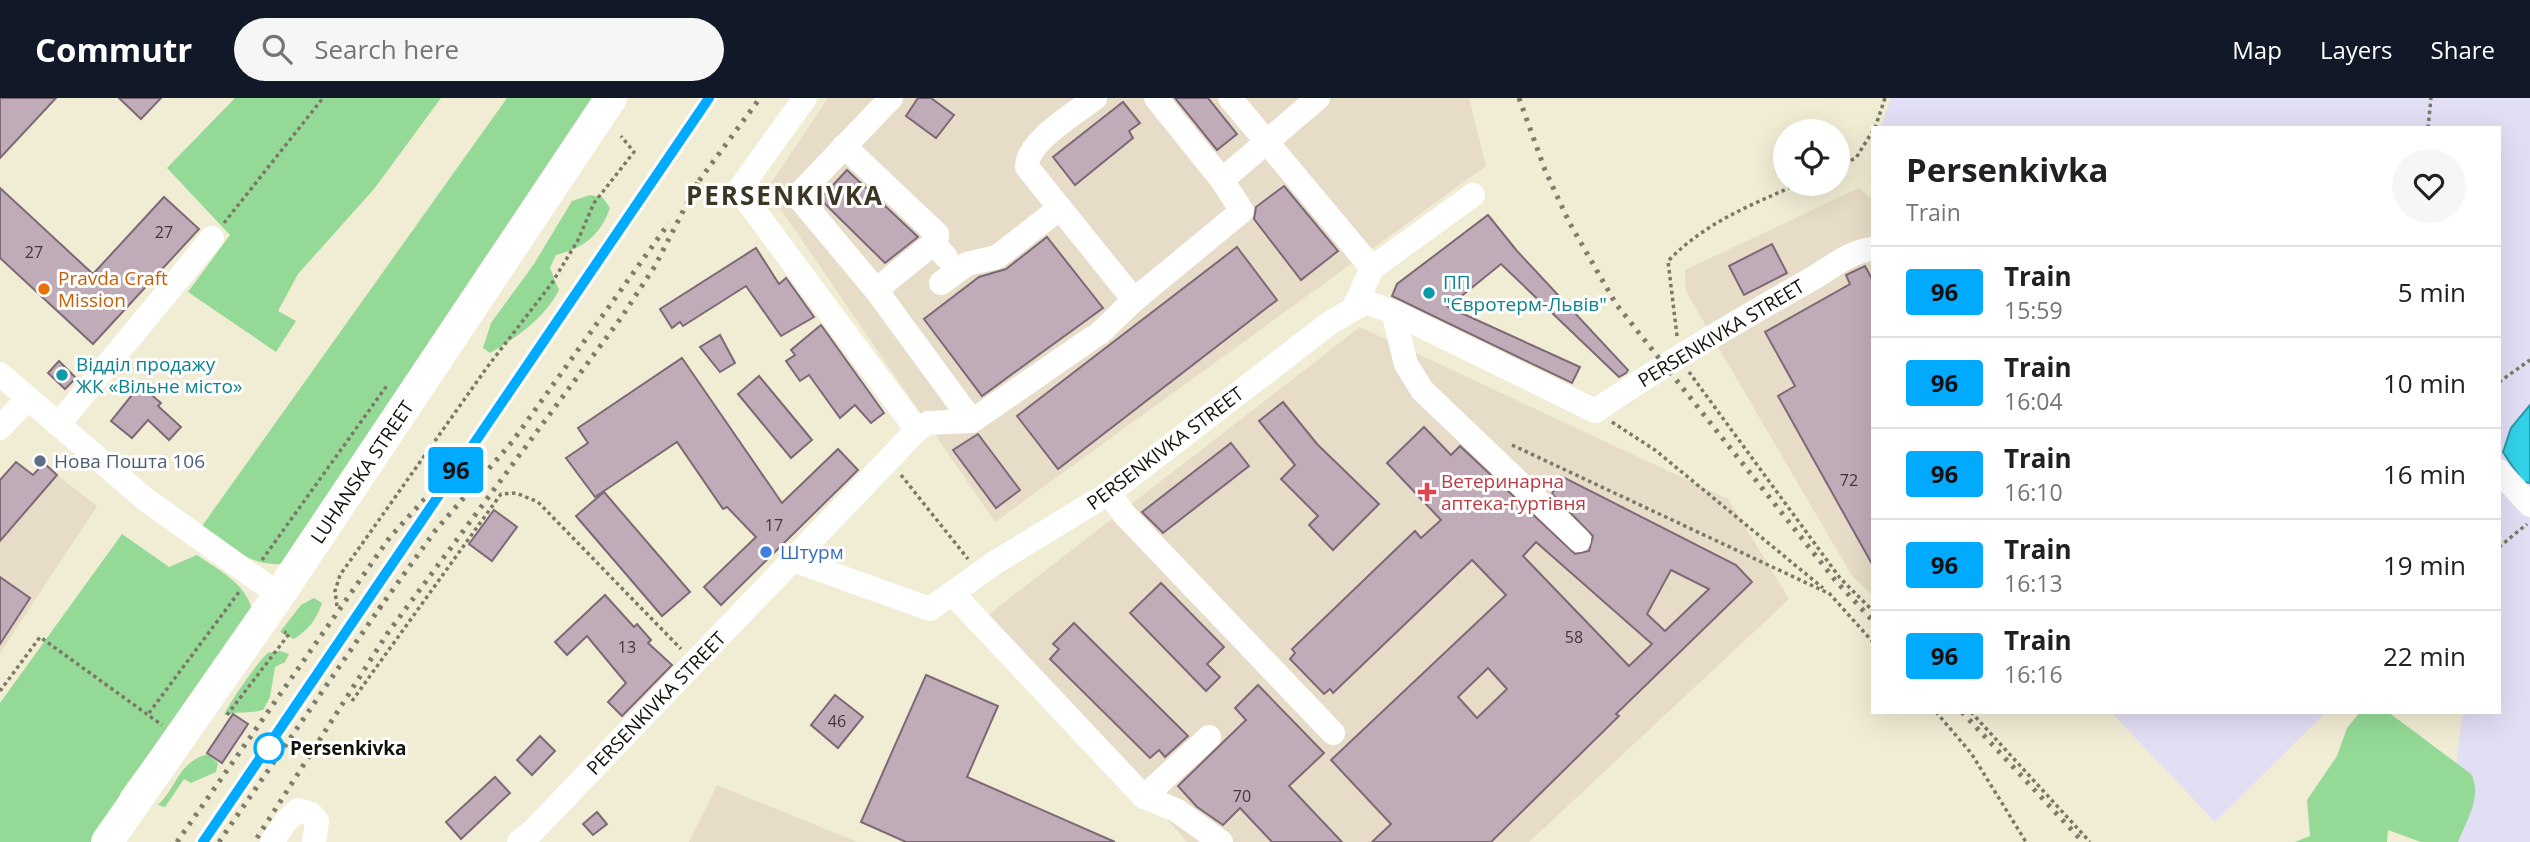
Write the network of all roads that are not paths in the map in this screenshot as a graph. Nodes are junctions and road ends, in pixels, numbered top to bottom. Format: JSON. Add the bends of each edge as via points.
{"nodes":[{"id":1,"x":611,"y":98,"type":"edge"},
{"id":2,"x":804,"y":98,"type":"edge"},
{"id":3,"x":891,"y":98,"type":"edge"},
{"id":4,"x":1095,"y":98,"type":"edge"},
{"id":5,"x":1156,"y":98,"type":"edge"},
{"id":6,"x":1230,"y":98,"type":"edge"},
{"id":7,"x":1318,"y":98,"type":"edge"},
{"id":8,"x":1266,"y":142,"type":"junction"},
{"id":9,"x":844,"y":146,"type":"junction"},
{"id":10,"x":1222,"y":180,"type":"junction"},
{"id":11,"x":1473,"y":195,"type":"dead end"},
{"id":12,"x":1060,"y":208,"type":"junction"},
{"id":13,"x":212,"y":238,"type":"road end"},
{"id":14,"x":936,"y":246,"type":"junction"},
{"id":15,"x":1871,"y":249,"type":"edge"},
{"id":16,"x":1372,"y":268,"type":"junction"},
{"id":17,"x":876,"y":290,"type":"junction"},
{"id":18,"x":1134,"y":300,"type":"junction"},
{"id":19,"x":1355,"y":306,"type":"junction"},
{"id":20,"x":1393,"y":312,"type":"junction"},
{"id":21,"x":0,"y":374,"type":"edge"},
{"id":22,"x":27,"y":398,"type":"junction"},
{"id":23,"x":972,"y":421,"type":"junction"},
{"id":24,"x":58,"y":425,"type":"junction"},
{"id":25,"x":0,"y":428,"type":"edge"},
{"id":26,"x":917,"y":430,"type":"junction"},
{"id":27,"x":2501,"y":473,"type":"edge"},
{"id":28,"x":1109,"y":493,"type":"junction"},
{"id":29,"x":2530,"y":505,"type":"edge"},
{"id":30,"x":1579,"y":540,"type":"dead end"},
{"id":31,"x":793,"y":560,"type":"junction"},
{"id":32,"x":953,"y":594,"type":"junction"},
{"id":33,"x":279,"y":595,"type":"junction"},
{"id":34,"x":1333,"y":733,"type":"dead end"},
{"id":35,"x":1209,"y":737,"type":"dead end"},
{"id":36,"x":1144,"y":797,"type":"junction"},
{"id":37,"x":107,"y":842,"type":"edge"},
{"id":38,"x":272,"y":842,"type":"edge"},
{"id":39,"x":314,"y":842,"type":"edge"},
{"id":40,"x":519,"y":842,"type":"edge"},
{"id":41,"x":1221,"y":842,"type":"edge"}],
"edges":[{"from":1,"to":33,"type":"main road","name":"LUHANSKA STREET"},
{"from":2,"to":26,"type":"street","via":[[739,190]]},
{"from":3,"to":9,"type":"street"},
{"from":4,"to":12,"type":"street","via":[[1038,142],[1027,158],[1027,167]]},
{"from":5,"to":10,"type":"street"},
{"from":6,"to":8,"type":"street"},
{"from":7,"to":8,"type":"street"},
{"from":8,"to":10,"type":"street"},
{"from":8,"to":16,"type":"street"},
{"from":9,"to":14,"type":"street","via":[[937,234]]},
{"from":9,"to":17,"type":"street","via":[[802,191],[800,199]]},
{"from":10,"to":18,"type":"street","via":[[1242,211]]},
{"from":11,"to":16,"type":"street"},
{"from":12,"to":14,"type":"street","via":[[997,257],[982,258],[949,277]]},
{"from":12,"to":18,"type":"street"},
{"from":13,"to":24,"type":"street"},
{"from":14,"to":17,"type":"street","via":[[930,246]]},
{"from":15,"to":20,"type":"street","name":"PERSENKIVKA STREET","via":[[1821,274],[1595,411]]},
{"from":16,"to":19,"type":"street"},
{"from":17,"to":23,"type":"street"},
{"from":18,"to":23,"type":"street","via":[[1096,336]]},
{"from":19,"to":20,"type":"street","via":[[1366,302]]},
{"from":19,"to":28,"type":"street","name":"PERSENKIVKA STREET"},
{"from":20,"to":30,"type":"street","via":[[1412,374],[1422,390]]},
{"from":21,"to":22,"type":"street"},
{"from":22,"to":24,"type":"street"},
{"from":22,"to":25,"type":"street"},
{"from":23,"to":26,"type":"street","via":[[928,423]]},
{"from":24,"to":33,"type":"street","via":[[145,499]]},
{"from":26,"to":31,"type":"street"},
{"from":27,"to":29,"type":"street"},
{"from":28,"to":32,"type":"street","name":"PERSENKIVKA STREET"},
{"from":28,"to":34,"type":"street"},
{"from":31,"to":32,"type":"street","name":"PERSENKIVKA STREET","via":[[924,608],[930,609]]},
{"from":31,"to":40,"type":"street","name":"PERSENKIVKA STREET"},
{"from":32,"to":36,"type":"street"},
{"from":33,"to":37,"type":"main road","name":"LUHANSKA STREET"},
{"from":35,"to":36,"type":"street"},
{"from":36,"to":41,"type":"street","via":[[1176,810]]},
{"from":38,"to":39,"type":"street","via":[[298,810],[317,821]]}]}
